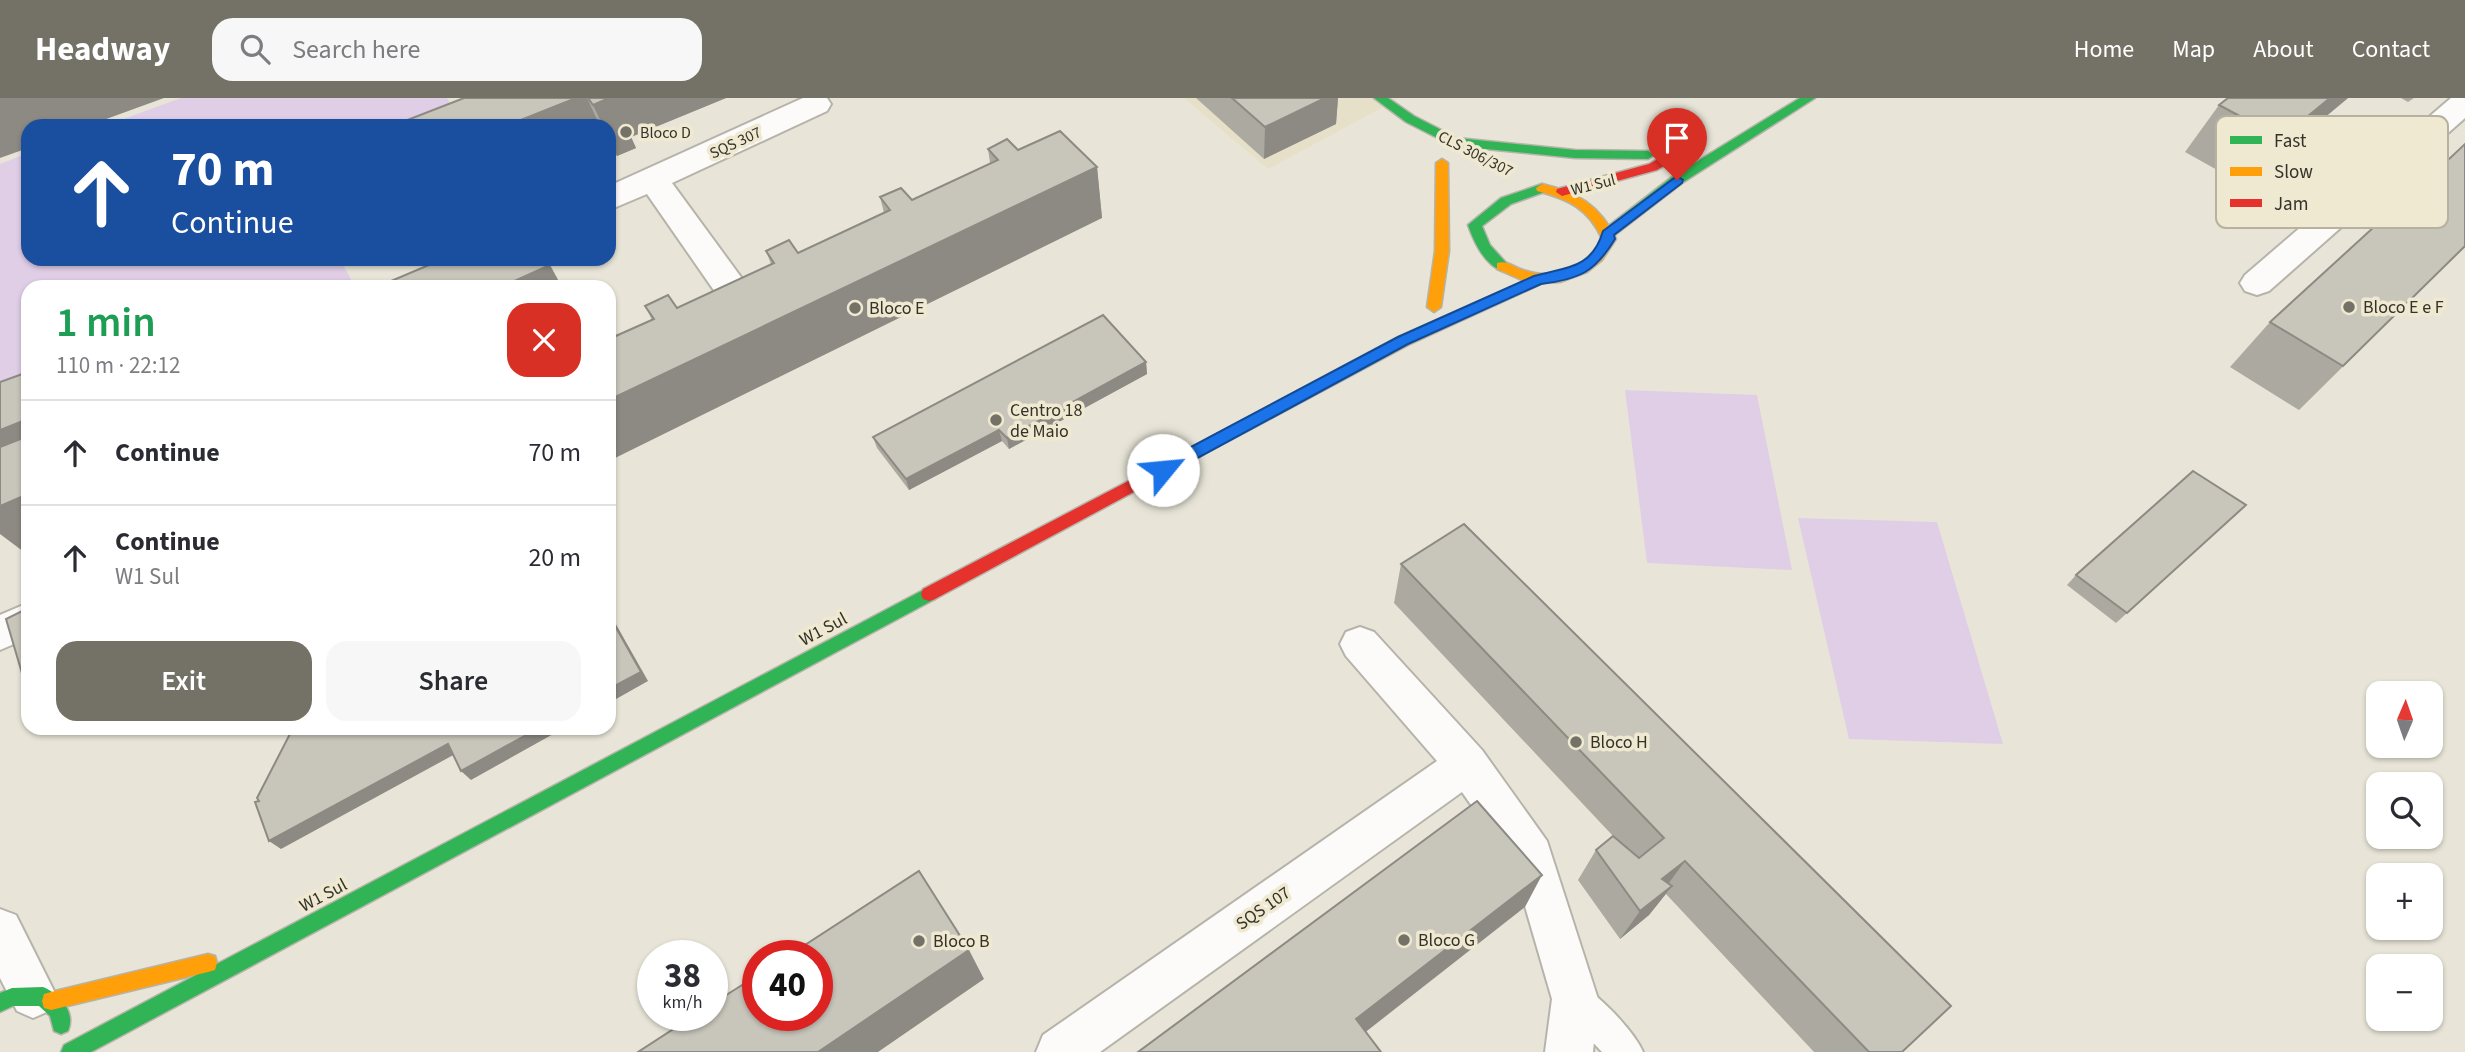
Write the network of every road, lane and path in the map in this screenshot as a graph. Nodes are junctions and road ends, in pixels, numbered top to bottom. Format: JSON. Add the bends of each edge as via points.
{"nodes":[{"id":1,"x":1380,"y":98,"type":"edge"},
{"id":2,"x":1809,"y":98,"type":"edge"},
{"id":3,"x":2465,"y":102,"type":"edge"},
{"id":4,"x":816,"y":104,"type":"dead end"},
{"id":5,"x":2448,"y":117,"type":"edge"},
{"id":6,"x":1410,"y":119,"type":"junction"},
{"id":7,"x":1706,"y":136,"type":"dead end"},
{"id":8,"x":1454,"y":142,"type":"junction"},
{"id":9,"x":1671,"y":154,"type":"junction"},
{"id":10,"x":1442,"y":163,"type":"junction"},
{"id":11,"x":1498,"y":165,"type":"dead end"},
{"id":12,"x":1520,"y":176,"type":"dead end"},
{"id":13,"x":653,"y":180,"type":"junction"},
{"id":14,"x":1542,"y":188,"type":"junction"},
{"id":15,"x":1562,"y":192,"type":"junction"},
{"id":16,"x":1458,"y":194,"type":"dead end"},
{"id":17,"x":616,"y":197,"type":"edge"},
{"id":18,"x":2321,"y":228,"type":"edge"},
{"id":19,"x":1607,"y":234,"type":"junction"},
{"id":20,"x":1456,"y":274,"type":"dead end"},
{"id":21,"x":1538,"y":279,"type":"junction"},
{"id":22,"x":2257,"y":284,"type":"dead end"},
{"id":23,"x":733,"y":293,"type":"edge"},
{"id":24,"x":1434,"y":307,"type":"junction"},
{"id":25,"x":1403,"y":341,"type":"junction"},
{"id":26,"x":21,"y":623,"type":"edge"},
{"id":27,"x":0,"y":633,"type":"edge"},
{"id":28,"x":1360,"y":644,"type":"dead end"},
{"id":29,"x":1467,"y":764,"type":"junction"},
{"id":30,"x":0,"y":931,"type":"edge"},
{"id":31,"x":261,"y":950,"type":"junction"},
{"id":32,"x":28,"y":999,"type":"edge"},
{"id":33,"x":1575,"y":999,"type":"junction"},
{"id":34,"x":59,"y":1039,"type":"dead end"},
{"id":35,"x":71,"y":1052,"type":"edge"},
{"id":36,"x":1060,"y":1052,"type":"edge"},
{"id":37,"x":1569,"y":1052,"type":"edge"},
{"id":38,"x":1626,"y":1052,"type":"edge"}],
"edges":[{"from":1,"to":6,"type":"street","name":"CLS 306/307"},
{"from":2,"to":19,"type":"street","via":[[1677,180]]},
{"from":3,"to":5,"type":"street"},
{"from":4,"to":13,"type":"street","name":"SQS 307"},
{"from":6,"to":8,"type":"street","name":"CLS 306/307"},
{"from":6,"to":10,"type":"street","name":"CLS 306/307"},
{"from":7,"to":9,"type":"street","name":"W1 Sul"},
{"from":8,"to":9,"type":"street","via":[[1609,157]]},
{"from":8,"to":11,"type":"street","name":"CLS 306/307"},
{"from":9,"to":15,"type":"street","name":"W1 Sul","via":[[1653,167]]},
{"from":10,"to":16,"type":"street","name":"CLS 306/307"},
{"from":10,"to":24,"type":"street","via":[[1442,251]]},
{"from":12,"to":14,"type":"street","name":"CLS 306/307"},
{"from":13,"to":17,"type":"street","name":"SQS 307"},
{"from":13,"to":23,"type":"street"},
{"from":14,"to":15,"type":"street"},
{"from":14,"to":21,"type":"street","via":[[1509,197],[1494,207],[1473,233],[1484,253],[1499,265]]},
{"from":15,"to":19,"type":"street","via":[[1595,210]]},
{"from":18,"to":22,"type":"street"},
{"from":19,"to":21,"type":"street","via":[[1609,239],[1593,263],[1560,277]]},
{"from":20,"to":24,"type":"street","name":"W1 Sul"},
{"from":21,"to":25,"type":"street","name":"W1 Sul"},
{"from":24,"to":25,"type":"street","name":"W1 Sul"},
{"from":25,"to":31,"type":"street","name":"W1 Sul"},
{"from":26,"to":27,"type":"street"},
{"from":28,"to":29,"type":"street"},
{"from":29,"to":33,"type":"street","via":[[1532,856]]},
{"from":29,"to":36,"type":"street","name":"SQS 107"},
{"from":30,"to":32,"type":"street"},
{"from":31,"to":32,"type":"street","name":"W1 Sul"},
{"from":31,"to":35,"type":"street","name":"W1 Sul"},
{"from":32,"to":34,"type":"street","via":[[59,1011]]},
{"from":33,"to":37,"type":"street"},
{"from":33,"to":38,"type":"lane"}]}
